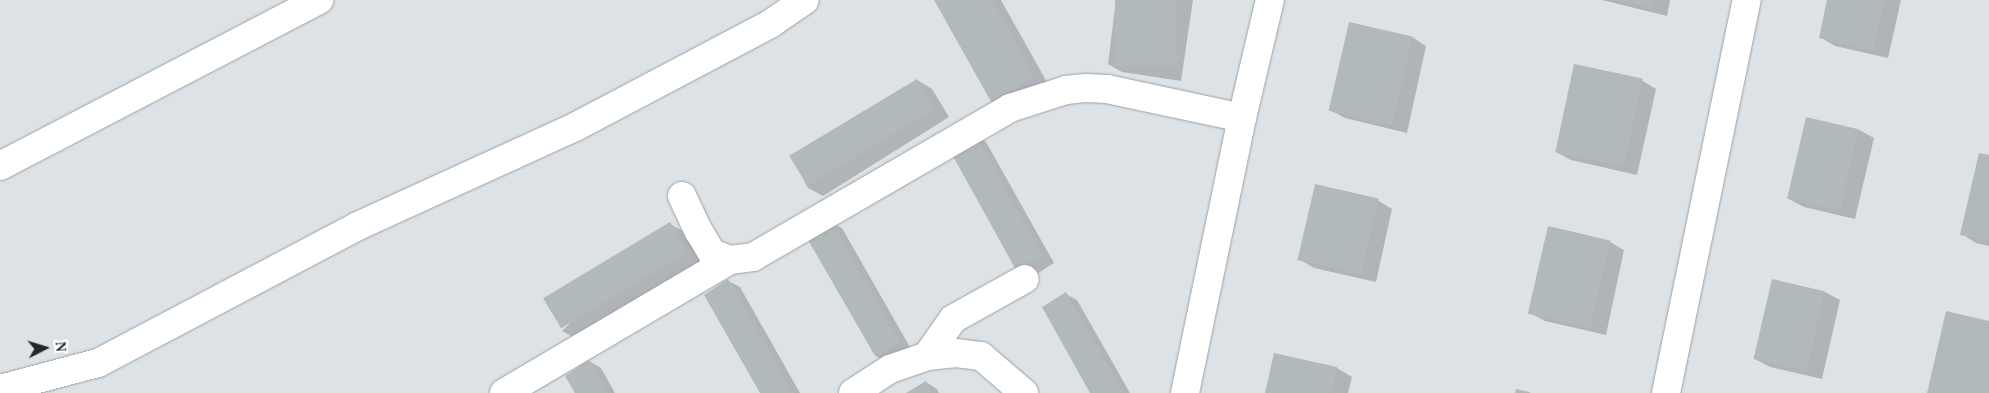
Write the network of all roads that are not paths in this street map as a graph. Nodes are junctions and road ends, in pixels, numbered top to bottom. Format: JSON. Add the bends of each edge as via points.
{"nodes":[{"id":1,"x":318,"y":0,"type":"edge"},
{"id":2,"x":805,"y":0,"type":"edge"},
{"id":3,"x":1270,"y":0,"type":"edge"},
{"id":4,"x":1746,"y":0,"type":"edge"},
{"id":5,"x":1242,"y":118,"type":"junction"},
{"id":6,"x":0,"y":166,"type":"edge"},
{"id":7,"x":682,"y":196,"type":"dead end"},
{"id":8,"x":730,"y":260,"type":"junction"},
{"id":9,"x":1025,"y":279,"type":"dead end"},
{"id":10,"x":927,"y":356,"type":"junction"},
{"id":11,"x":0,"y":389,"type":"edge"},
{"id":12,"x":504,"y":393,"type":"edge"},
{"id":13,"x":853,"y":393,"type":"edge"},
{"id":14,"x":1024,"y":393,"type":"edge"},
{"id":15,"x":1185,"y":393,"type":"edge"},
{"id":16,"x":1666,"y":393,"type":"edge"}],
"edges":[{"from":1,"to":6,"type":"street"},
{"from":2,"to":11,"type":"street","via":[[770,24],[575,127],[358,226],[98,363]]},
{"from":3,"to":5,"type":"street"},
{"from":4,"to":16,"type":"street"},
{"from":5,"to":8,"type":"street","via":[[1107,89],[1066,90],[1010,108],[753,257]]},
{"from":5,"to":15,"type":"street"},
{"from":7,"to":8,"type":"street","via":[[712,253]]},
{"from":8,"to":12,"type":"street"},
{"from":9,"to":10,"type":"street","via":[[953,319]]},
{"from":10,"to":13,"type":"street","via":[[890,369]]},
{"from":10,"to":14,"type":"street","via":[[956,353],[980,356]]}]}
